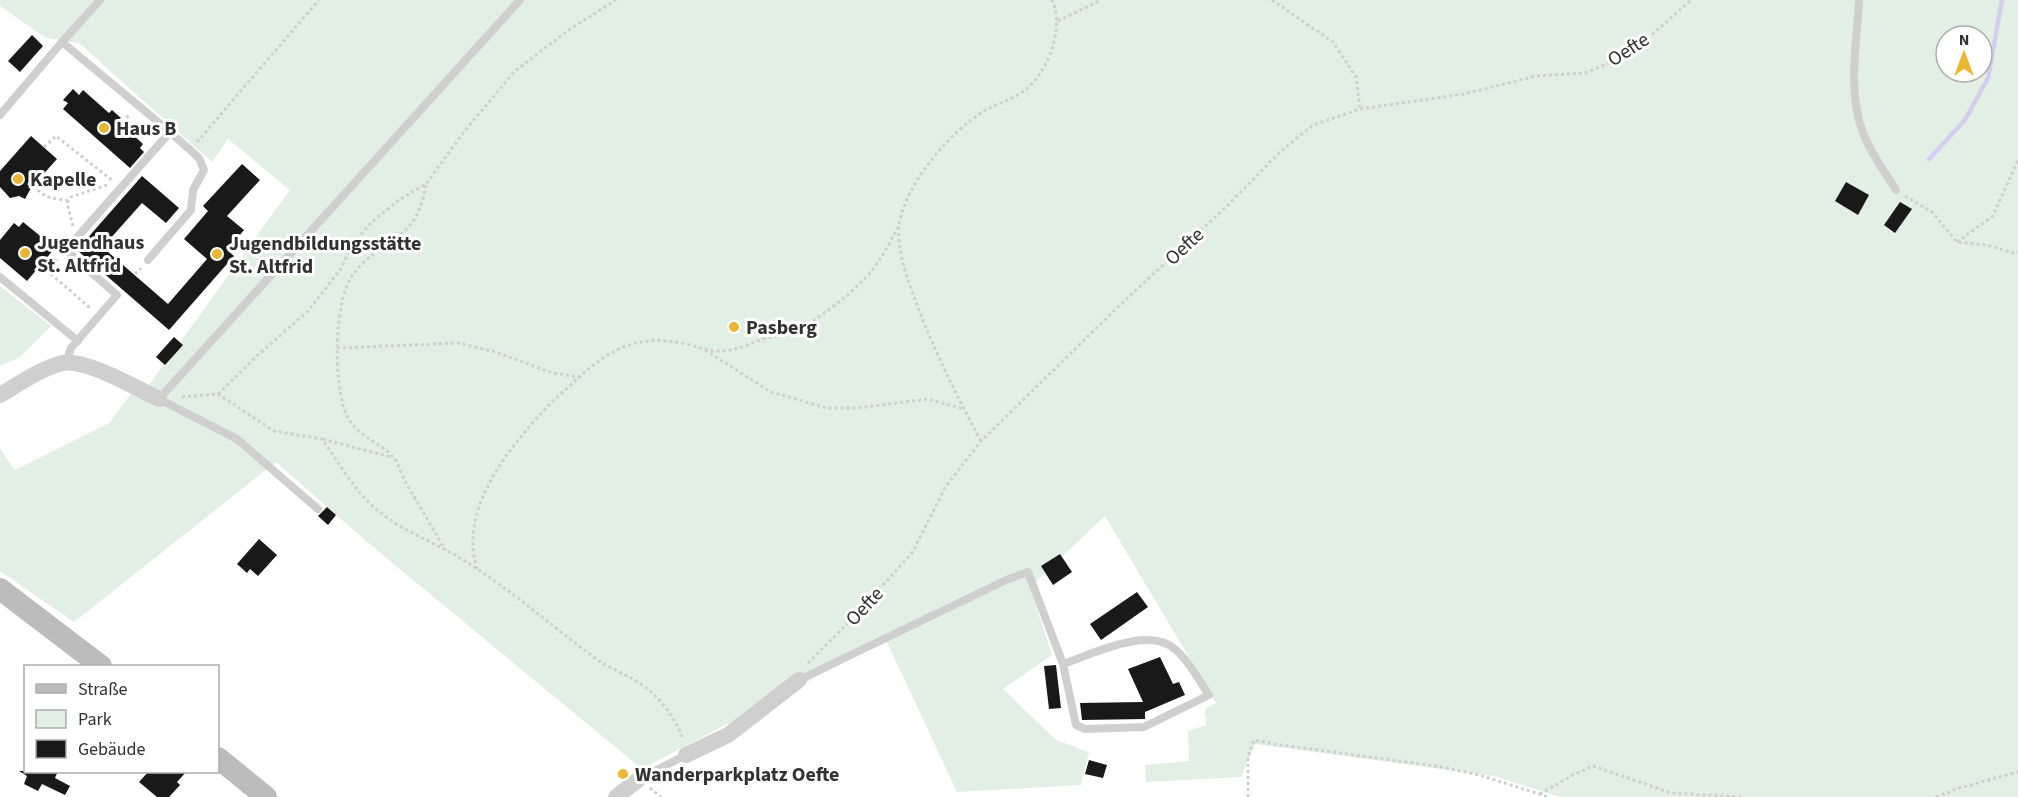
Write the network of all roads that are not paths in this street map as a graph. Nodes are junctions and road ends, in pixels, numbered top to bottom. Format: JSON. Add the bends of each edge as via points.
{"nodes":[{"id":1,"x":99,"y":0,"type":"edge"},
{"id":2,"x":520,"y":0,"type":"edge"},
{"id":3,"x":1859,"y":0,"type":"edge"},
{"id":4,"x":62,"y":42,"type":"junction"},
{"id":5,"x":0,"y":115,"type":"edge"},
{"id":6,"x":170,"y":132,"type":"junction"},
{"id":7,"x":1896,"y":190,"type":"road end"},
{"id":8,"x":148,"y":260,"type":"dead end"},
{"id":9,"x":0,"y":277,"type":"edge"},
{"id":10,"x":78,"y":341,"type":"junction"},
{"id":11,"x":66,"y":363,"type":"junction"},
{"id":12,"x":0,"y":395,"type":"edge"},
{"id":13,"x":159,"y":399,"type":"junction"},
{"id":14,"x":318,"y":509,"type":"dead end"},
{"id":15,"x":0,"y":589,"type":"edge"},
{"id":16,"x":1063,"y":664,"type":"junction"},
{"id":17,"x":100,"y":665,"type":"edge"},
{"id":18,"x":799,"y":680,"type":"joint"},
{"id":19,"x":686,"y":755,"type":"joint"},
{"id":20,"x":219,"y":759,"type":"edge"},
{"id":21,"x":639,"y":779,"type":"joint"},
{"id":22,"x":266,"y":797,"type":"edge"},
{"id":23,"x":616,"y":797,"type":"edge"}],
"edges":[{"from":1,"to":4,"type":"lane"},
{"from":2,"to":13,"type":"lane"},
{"from":3,"to":7,"type":"lane","via":[[1854,69],[1860,122]]},
{"from":4,"to":5,"type":"lane"},
{"from":4,"to":6,"type":"lane"},
{"from":6,"to":8,"type":"lane","via":[[202,163],[204,171],[193,190],[191,210]]},
{"from":6,"to":10,"type":"lane","via":[[66,250],[117,295]]},
{"from":9,"to":10,"type":"lane"},
{"from":10,"to":11,"type":"lane"},
{"from":11,"to":12,"type":"street"},
{"from":11,"to":13,"type":"street","via":[[86,365]]},
{"from":13,"to":14,"type":"lane","via":[[237,439]]},
{"from":15,"to":17,"type":"main road"},
{"from":16,"to":16,"type":"lane","via":[[1076,725],[1085,729],[1144,727],[1209,695],[1176,649],[1150,639],[1128,642]]},
{"from":16,"to":18,"type":"lane","name":"Oefte","via":[[1028,573]]},
{"from":18,"to":19,"type":"street","name":"Oefte","via":[[728,735]]},
{"from":19,"to":21,"type":"lane","name":"Oefte"},
{"from":20,"to":22,"type":"main road"},
{"from":21,"to":23,"type":"street","name":"Oefte"}]}
